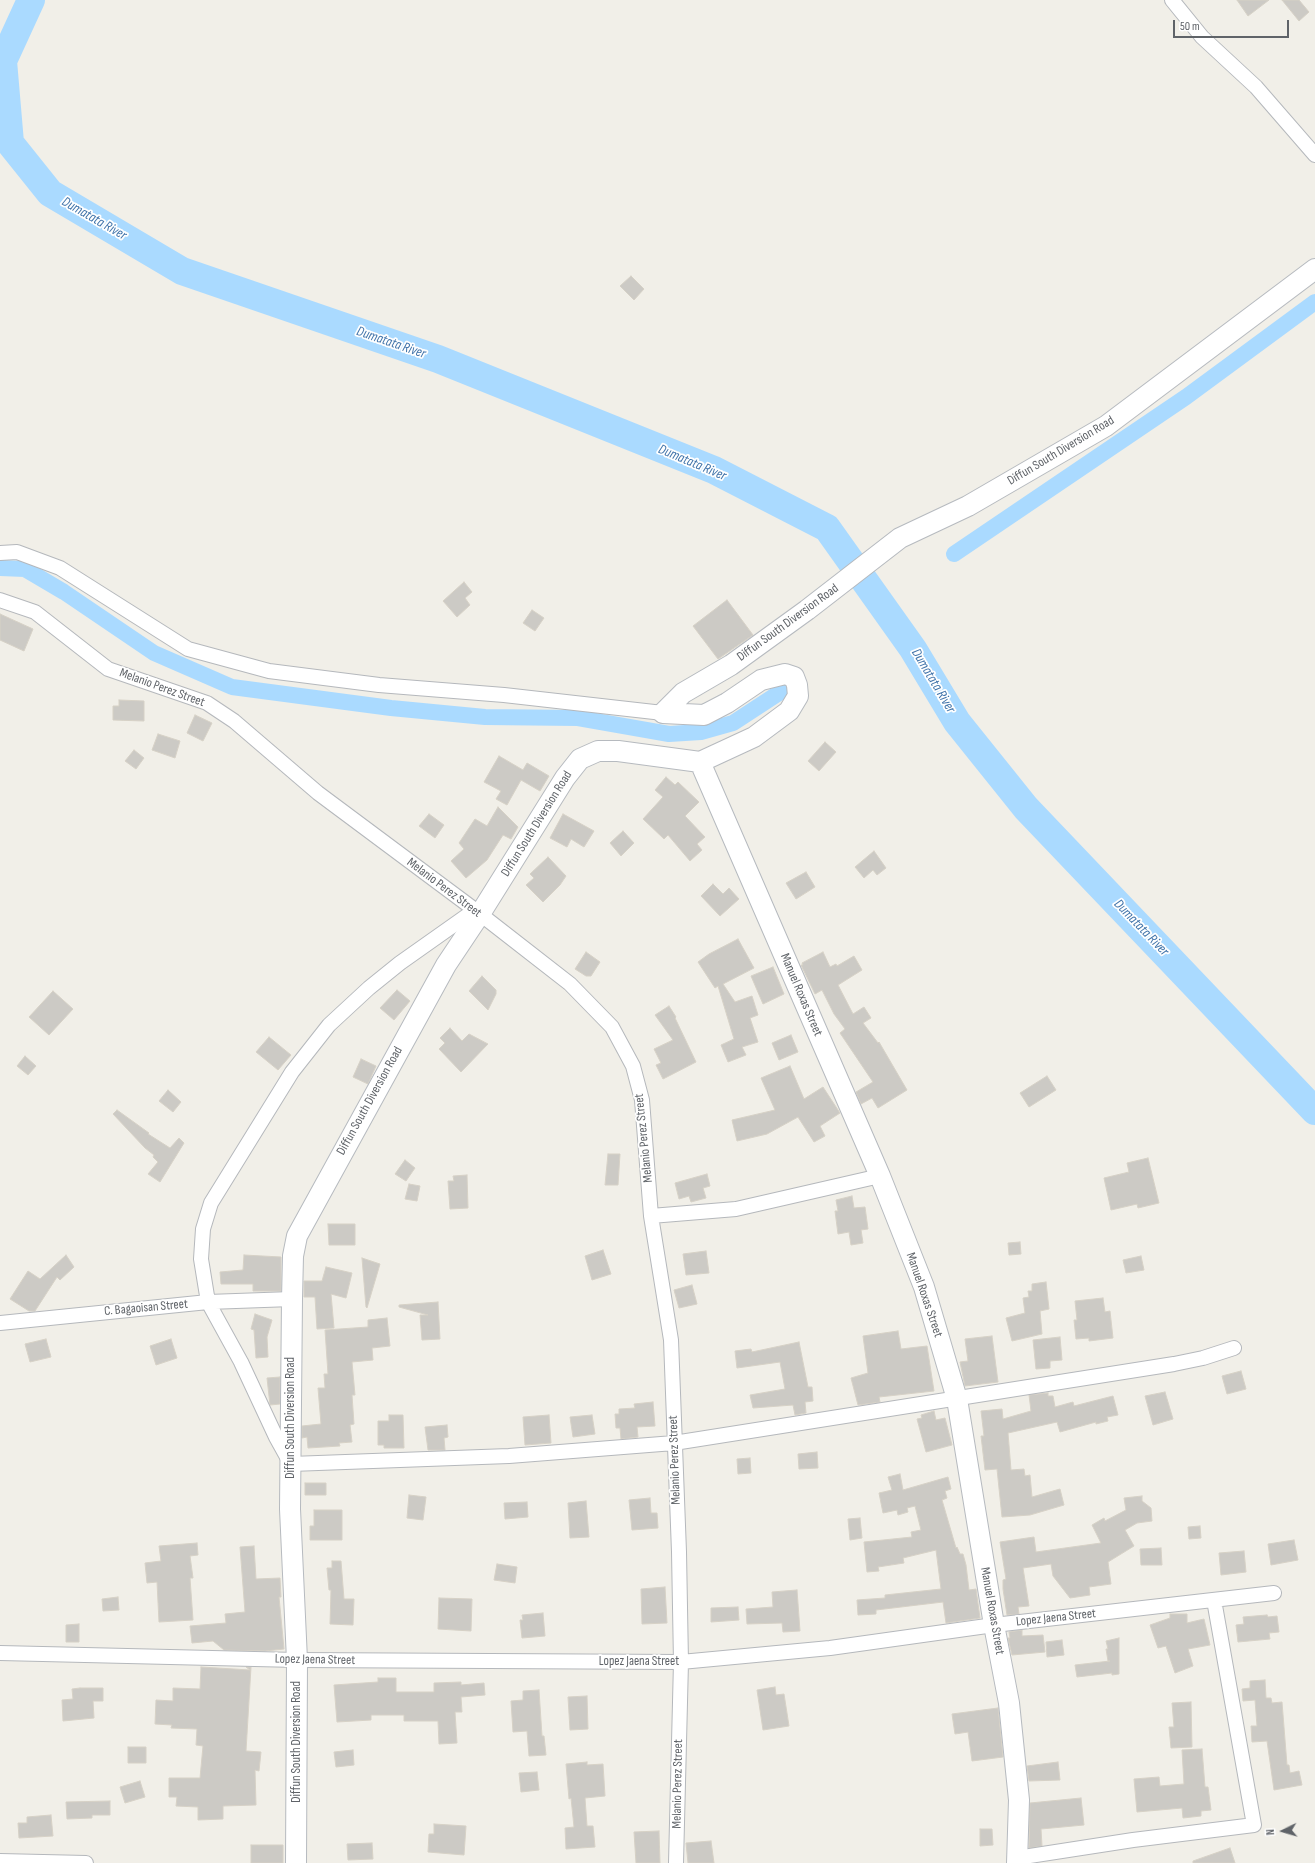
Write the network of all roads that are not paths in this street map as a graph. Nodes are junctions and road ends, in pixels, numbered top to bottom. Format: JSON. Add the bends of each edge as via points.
{"nodes":[{"id":1,"x":1172,"y":0,"type":"edge"},
{"id":2,"x":1315,"y":155,"type":"edge"},
{"id":3,"x":1315,"y":268,"type":"edge"},
{"id":4,"x":0,"y":553,"type":"edge"},
{"id":5,"x":0,"y":600,"type":"edge"},
{"id":6,"x":663,"y":713,"type":"junction"},
{"id":7,"x":700,"y":762,"type":"junction"},
{"id":8,"x":478,"y":912,"type":"junction"},
{"id":9,"x":880,"y":1176,"type":"junction"},
{"id":10,"x":651,"y":1216,"type":"junction"},
{"id":11,"x":292,"y":1299,"type":"junction"},
{"id":12,"x":208,"y":1302,"type":"junction"},
{"id":13,"x":0,"y":1323,"type":"edge"},
{"id":14,"x":1234,"y":1348,"type":"dead end"},
{"id":15,"x":957,"y":1399,"type":"junction"},
{"id":16,"x":674,"y":1444,"type":"junction"},
{"id":17,"x":292,"y":1464,"type":"junction"},
{"id":18,"x":1274,"y":1593,"type":"dead end"},
{"id":19,"x":1214,"y":1600,"type":"junction"},
{"id":20,"x":994,"y":1625,"type":"junction"},
{"id":21,"x":0,"y":1653,"type":"edge"},
{"id":22,"x":297,"y":1660,"type":"junction"},
{"id":23,"x":681,"y":1662,"type":"junction"},
{"id":24,"x":0,"y":1861,"type":"edge"},
{"id":25,"x":1017,"y":1861,"type":"edge"},
{"id":26,"x":86,"y":1863,"type":"edge"},
{"id":27,"x":296,"y":1863,"type":"edge"},
{"id":28,"x":676,"y":1863,"type":"edge"}],
"edges":[{"from":1,"to":2,"type":"street","via":[[1202,37],[1256,87]]},
{"from":3,"to":6,"type":"street","name":"Diffun South Diversion Road","via":[[1106,426],[968,506],[900,538],[731,665],[683,693]]},
{"from":4,"to":6,"type":"street","via":[[17,552],[60,568],[188,649],[269,671],[379,685],[504,695]]},
{"from":5,"to":8,"type":"street","name":"Melanio Perez Street","via":[[35,612],[108,669],[207,703],[234,722],[318,793]]},
{"from":6,"to":7,"type":"street","via":[[704,714],[727,703],[761,680],[785,674],[794,677],[798,696],[789,711],[754,737]]},
{"from":7,"to":8,"type":"street","name":"Diffun South Diversion Road","via":[[618,751],[598,752],[580,759]]},
{"from":7,"to":9,"type":"street","name":"Manuel Roxas Street"},
{"from":8,"to":10,"type":"street","name":"Melanio Perez Street","via":[[570,984],[612,1027],[632,1066],[642,1100]]},
{"from":8,"to":11,"type":"street","name":"Diffun South Diversion Road","via":[[307,1215],[297,1236],[293,1256]]},
{"from":8,"to":12,"type":"street","via":[[400,963],[369,988],[329,1024],[292,1072],[210,1203],[203,1229],[202,1259]]},
{"from":9,"to":10,"type":"street","via":[[736,1209]]},
{"from":9,"to":15,"type":"street","name":"Manuel Roxas Street","via":[[924,1287]]},
{"from":10,"to":16,"type":"street","name":"Melanio Perez Street","via":[[671,1340]]},
{"from":11,"to":12,"type":"street","name":"C. Bagaoisan Street"},
{"from":11,"to":17,"type":"street","name":"Diffun South Diversion Road"},
{"from":12,"to":13,"type":"street","name":"C. Bagaoisan Street"},
{"from":12,"to":17,"type":"street"},
{"from":14,"to":15,"type":"street","via":[[1174,1364]]},
{"from":15,"to":16,"type":"street"},
{"from":15,"to":20,"type":"street","name":"Manuel Roxas Street"},
{"from":16,"to":17,"type":"street","via":[[509,1456]]},
{"from":16,"to":23,"type":"street","name":"Melanio Perez Street"},
{"from":17,"to":22,"type":"street","name":"Diffun South Diversion Road","via":[[290,1509]]},
{"from":18,"to":19,"type":"street","name":"Lopez Jaena Street"},
{"from":19,"to":20,"type":"street","name":"Lopez Jaena Street"},
{"from":19,"to":25,"type":"street","via":[[1254,1825],[1133,1840]]},
{"from":20,"to":23,"type":"street","name":"Lopez Jaena Street","via":[[830,1648]]},
{"from":20,"to":25,"type":"street","name":"Manuel Roxas Street","via":[[1009,1703],[1019,1800]]},
{"from":21,"to":22,"type":"street","name":"Lopez Jaena Street"},
{"from":22,"to":23,"type":"street","name":"Lopez Jaena Street"},
{"from":22,"to":27,"type":"street","name":"Diffun South Diversion Road"},
{"from":23,"to":28,"type":"street","name":"Melanio Perez Street"},
{"from":24,"to":26,"type":"street"}]}
